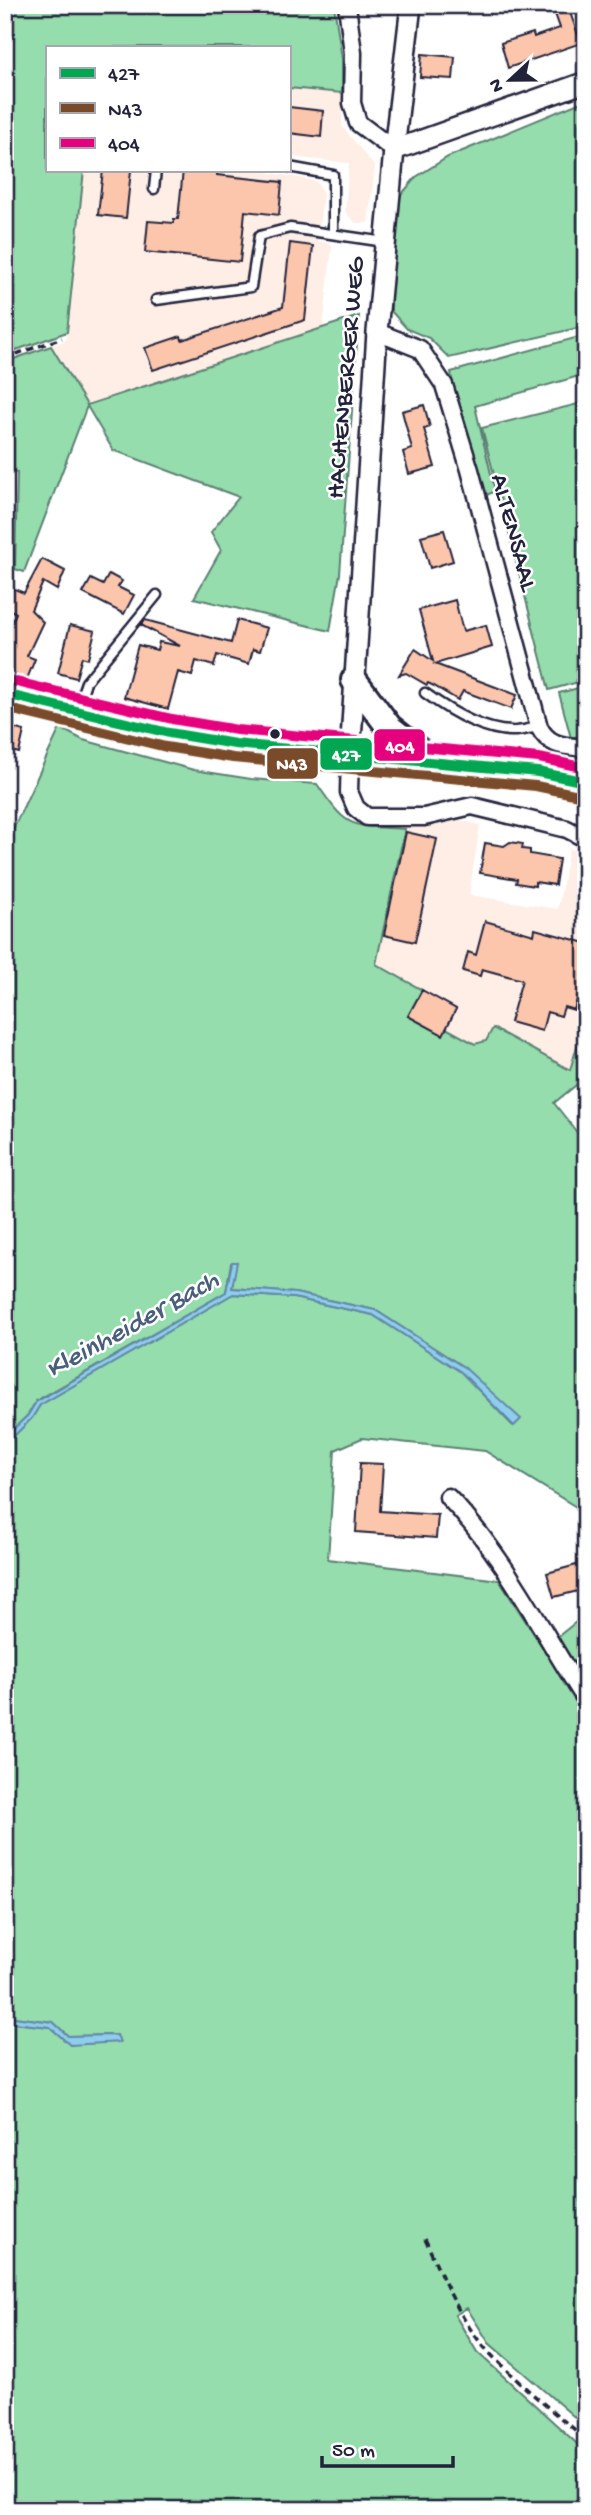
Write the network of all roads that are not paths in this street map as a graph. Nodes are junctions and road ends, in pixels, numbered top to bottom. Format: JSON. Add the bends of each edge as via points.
{"nodes":[{"id":1,"x":347,"y":5,"type":"edge"},
{"id":2,"x":411,"y":5,"type":"edge"},
{"id":3,"x":586,"y":82,"type":"edge"},
{"id":4,"x":394,"y":150,"type":"junction"},
{"id":5,"x":290,"y":167,"type":"edge"},
{"id":6,"x":156,"y":172,"type":"edge"},
{"id":7,"x":154,"y":189,"type":"dead end"},
{"id":8,"x":333,"y":234,"type":"junction"},
{"id":9,"x":385,"y":242,"type":"junction"},
{"id":10,"x":156,"y":300,"type":"dead end"},
{"id":11,"x":377,"y":332,"type":"junction"},
{"id":12,"x":157,"y":595,"type":"dead end"},
{"id":13,"x":354,"y":680,"type":"junction"},
{"id":14,"x":425,"y":692,"type":"dead end"},
{"id":15,"x":5,"y":694,"type":"edge"},
{"id":16,"x":76,"y":711,"type":"junction"},
{"id":17,"x":539,"y":727,"type":"junction"},
{"id":18,"x":586,"y":748,"type":"edge"},
{"id":19,"x":349,"y":756,"type":"junction"},
{"id":20,"x":435,"y":763,"type":"junction"},
{"id":21,"x":586,"y":782,"type":"edge"},
{"id":22,"x":586,"y":839,"type":"edge"},
{"id":23,"x":448,"y":1497,"type":"dead end"},
{"id":24,"x":586,"y":1700,"type":"edge"}],
"edges":[{"from":1,"to":4,"type":"street","via":[[353,53],[352,103],[358,123]]},
{"from":2,"to":4,"type":"street","name":"HACHENBERGER WEG"},
{"from":3,"to":4,"type":"street"},
{"from":4,"to":9,"type":"street","name":"HACHENBERGER WEG"},
{"from":5,"to":8,"type":"lane","via":[[333,175]]},
{"from":6,"to":7,"type":"lane"},
{"from":8,"to":9,"type":"lane"},
{"from":8,"to":10,"type":"lane","via":[[290,228],[258,236],[251,287]]},
{"from":9,"to":11,"type":"street","name":"HACHENBERGER WEG"},
{"from":11,"to":13,"type":"street","name":"HACHENBERGER WEG"},
{"from":11,"to":17,"type":"street","name":"ALTENSAAL","via":[[420,349],[444,385]]},
{"from":12,"to":16,"type":"lane","via":[[86,682]]},
{"from":13,"to":19,"type":"street","name":"HACHENBERGER WEG"},
{"from":13,"to":20,"type":"main road","via":[[389,727]]},
{"from":14,"to":17,"type":"lane","via":[[454,713],[485,724],[508,731]]},
{"from":15,"to":16,"type":"main road"},
{"from":16,"to":19,"type":"main road","via":[[235,744]]},
{"from":17,"to":18,"type":"street","via":[[554,745]]},
{"from":19,"to":20,"type":"main road"},
{"from":19,"to":22,"type":"street","via":[[349,792],[356,808],[367,817],[424,817],[472,806],[567,829]]},
{"from":20,"to":21,"type":"main road","via":[[538,772]]},
{"from":23,"to":24,"type":"street","via":[[506,1571]]}]}
